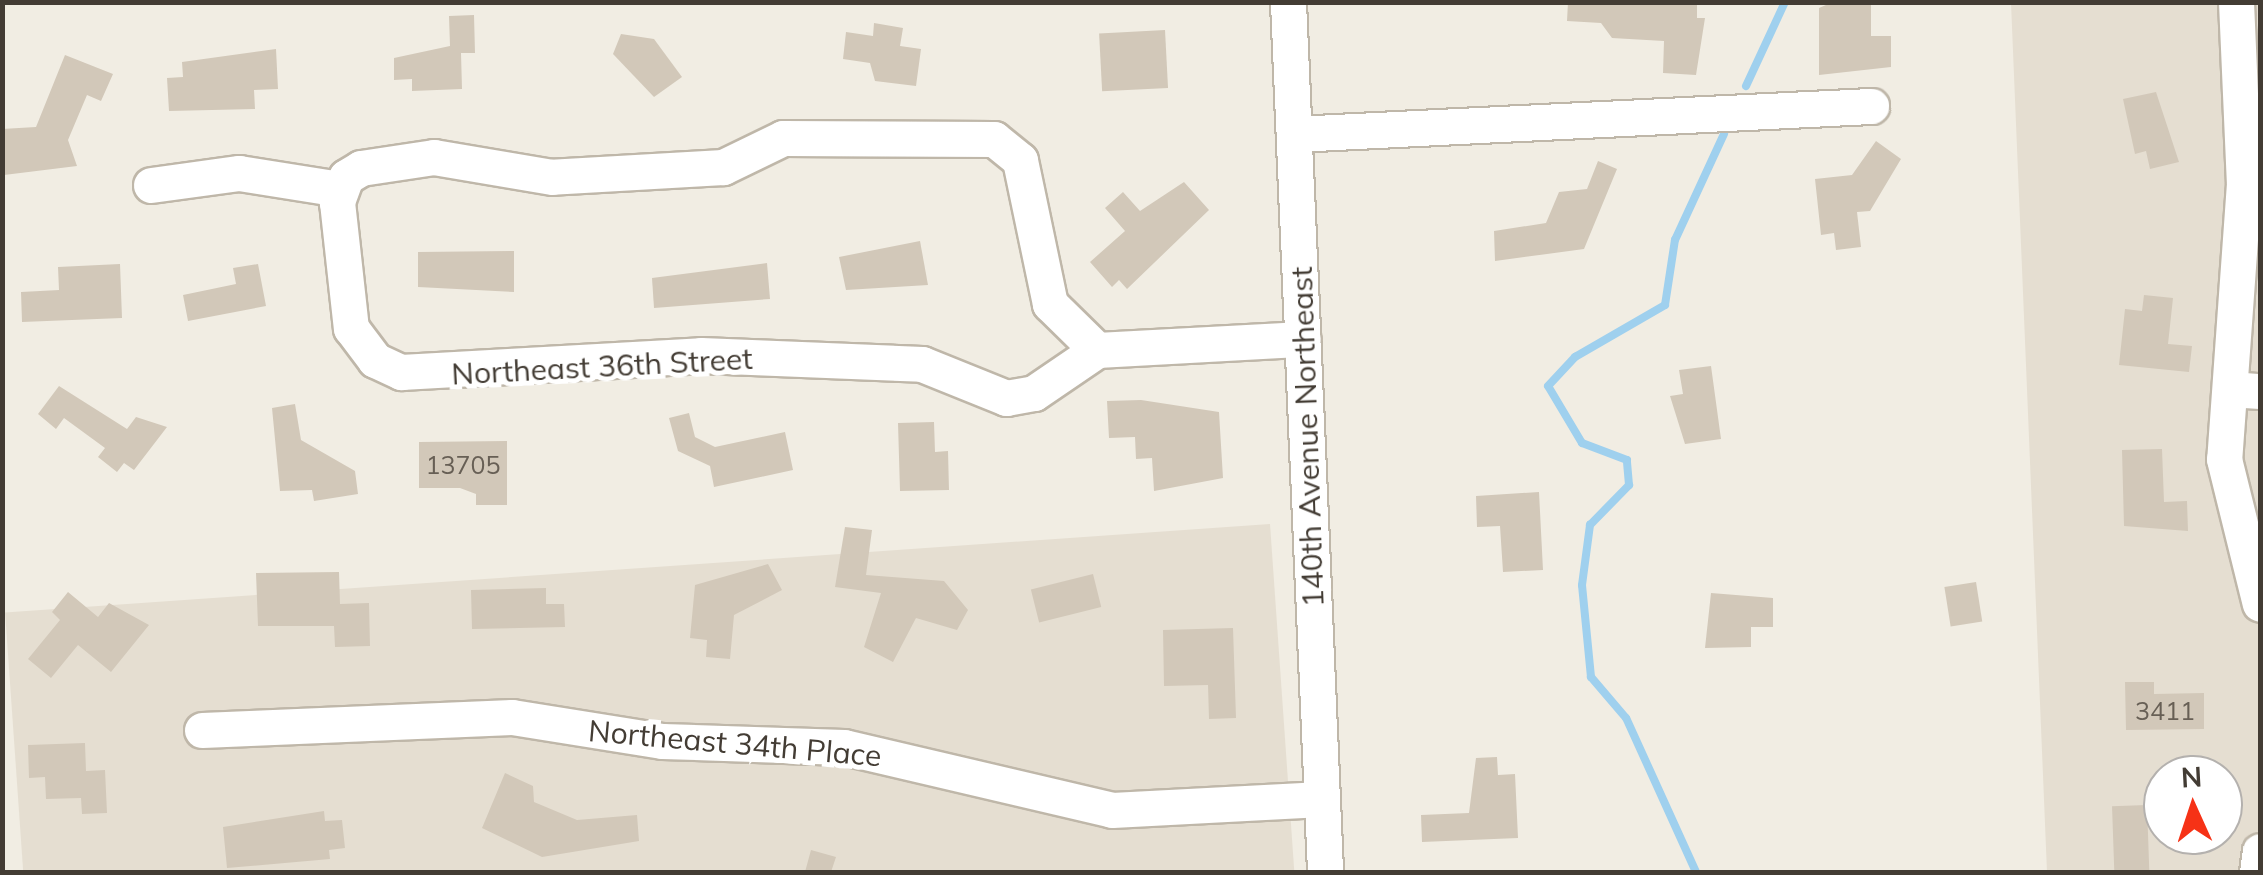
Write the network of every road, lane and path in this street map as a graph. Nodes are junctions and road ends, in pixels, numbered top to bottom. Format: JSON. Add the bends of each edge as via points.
{"nodes":[{"id":1,"x":1288,"y":2,"type":"edge"},
{"id":2,"x":2243,"y":15,"type":"edge"},
{"id":3,"x":1871,"y":106,"type":"dead end"},
{"id":4,"x":1294,"y":134,"type":"junction"},
{"id":5,"x":342,"y":183,"type":"junction"},
{"id":6,"x":150,"y":185,"type":"dead end"},
{"id":7,"x":1303,"y":339,"type":"junction"},
{"id":8,"x":1097,"y":350,"type":"junction"},
{"id":9,"x":2245,"y":390,"type":"edge"},
{"id":10,"x":2260,"y":604,"type":"edge"},
{"id":11,"x":202,"y":730,"type":"dead end"},
{"id":12,"x":1322,"y":799,"type":"junction"},
{"id":13,"x":2260,"y":850,"type":"edge"},
{"id":14,"x":1325,"y":872,"type":"edge"},
{"id":15,"x":2257,"y":872,"type":"edge"}],
"edges":[{"from":1,"to":4,"type":"street","name":"140th Avenue Northeast"},
{"from":2,"to":9,"type":"street"},
{"from":3,"to":4,"type":"street"},
{"from":4,"to":7,"type":"street","name":"140th Avenue Northeast"},
{"from":5,"to":6,"type":"street","via":[[238,174]]},
{"from":5,"to":8,"type":"street","via":[[434,157],[552,176],[723,167],[783,138],[994,138],[1020,160],[1050,304]]},
{"from":5,"to":8,"type":"street","name":"Northeast 36th Street","via":[[350,328],[375,360],[401,372],[700,356],[922,364],[1006,398],[1034,393]]},
{"from":7,"to":8,"type":"street"},
{"from":7,"to":12,"type":"street","name":"140th Avenue Northeast"},
{"from":9,"to":10,"type":"street","via":[[2228,501]]},
{"from":11,"to":12,"type":"street","name":"Northeast 34th Place","via":[[512,717],[662,740],[844,747],[1112,810]]},
{"from":12,"to":14,"type":"street","name":"140th Avenue Northeast"},
{"from":13,"to":15,"type":"street"}]}
